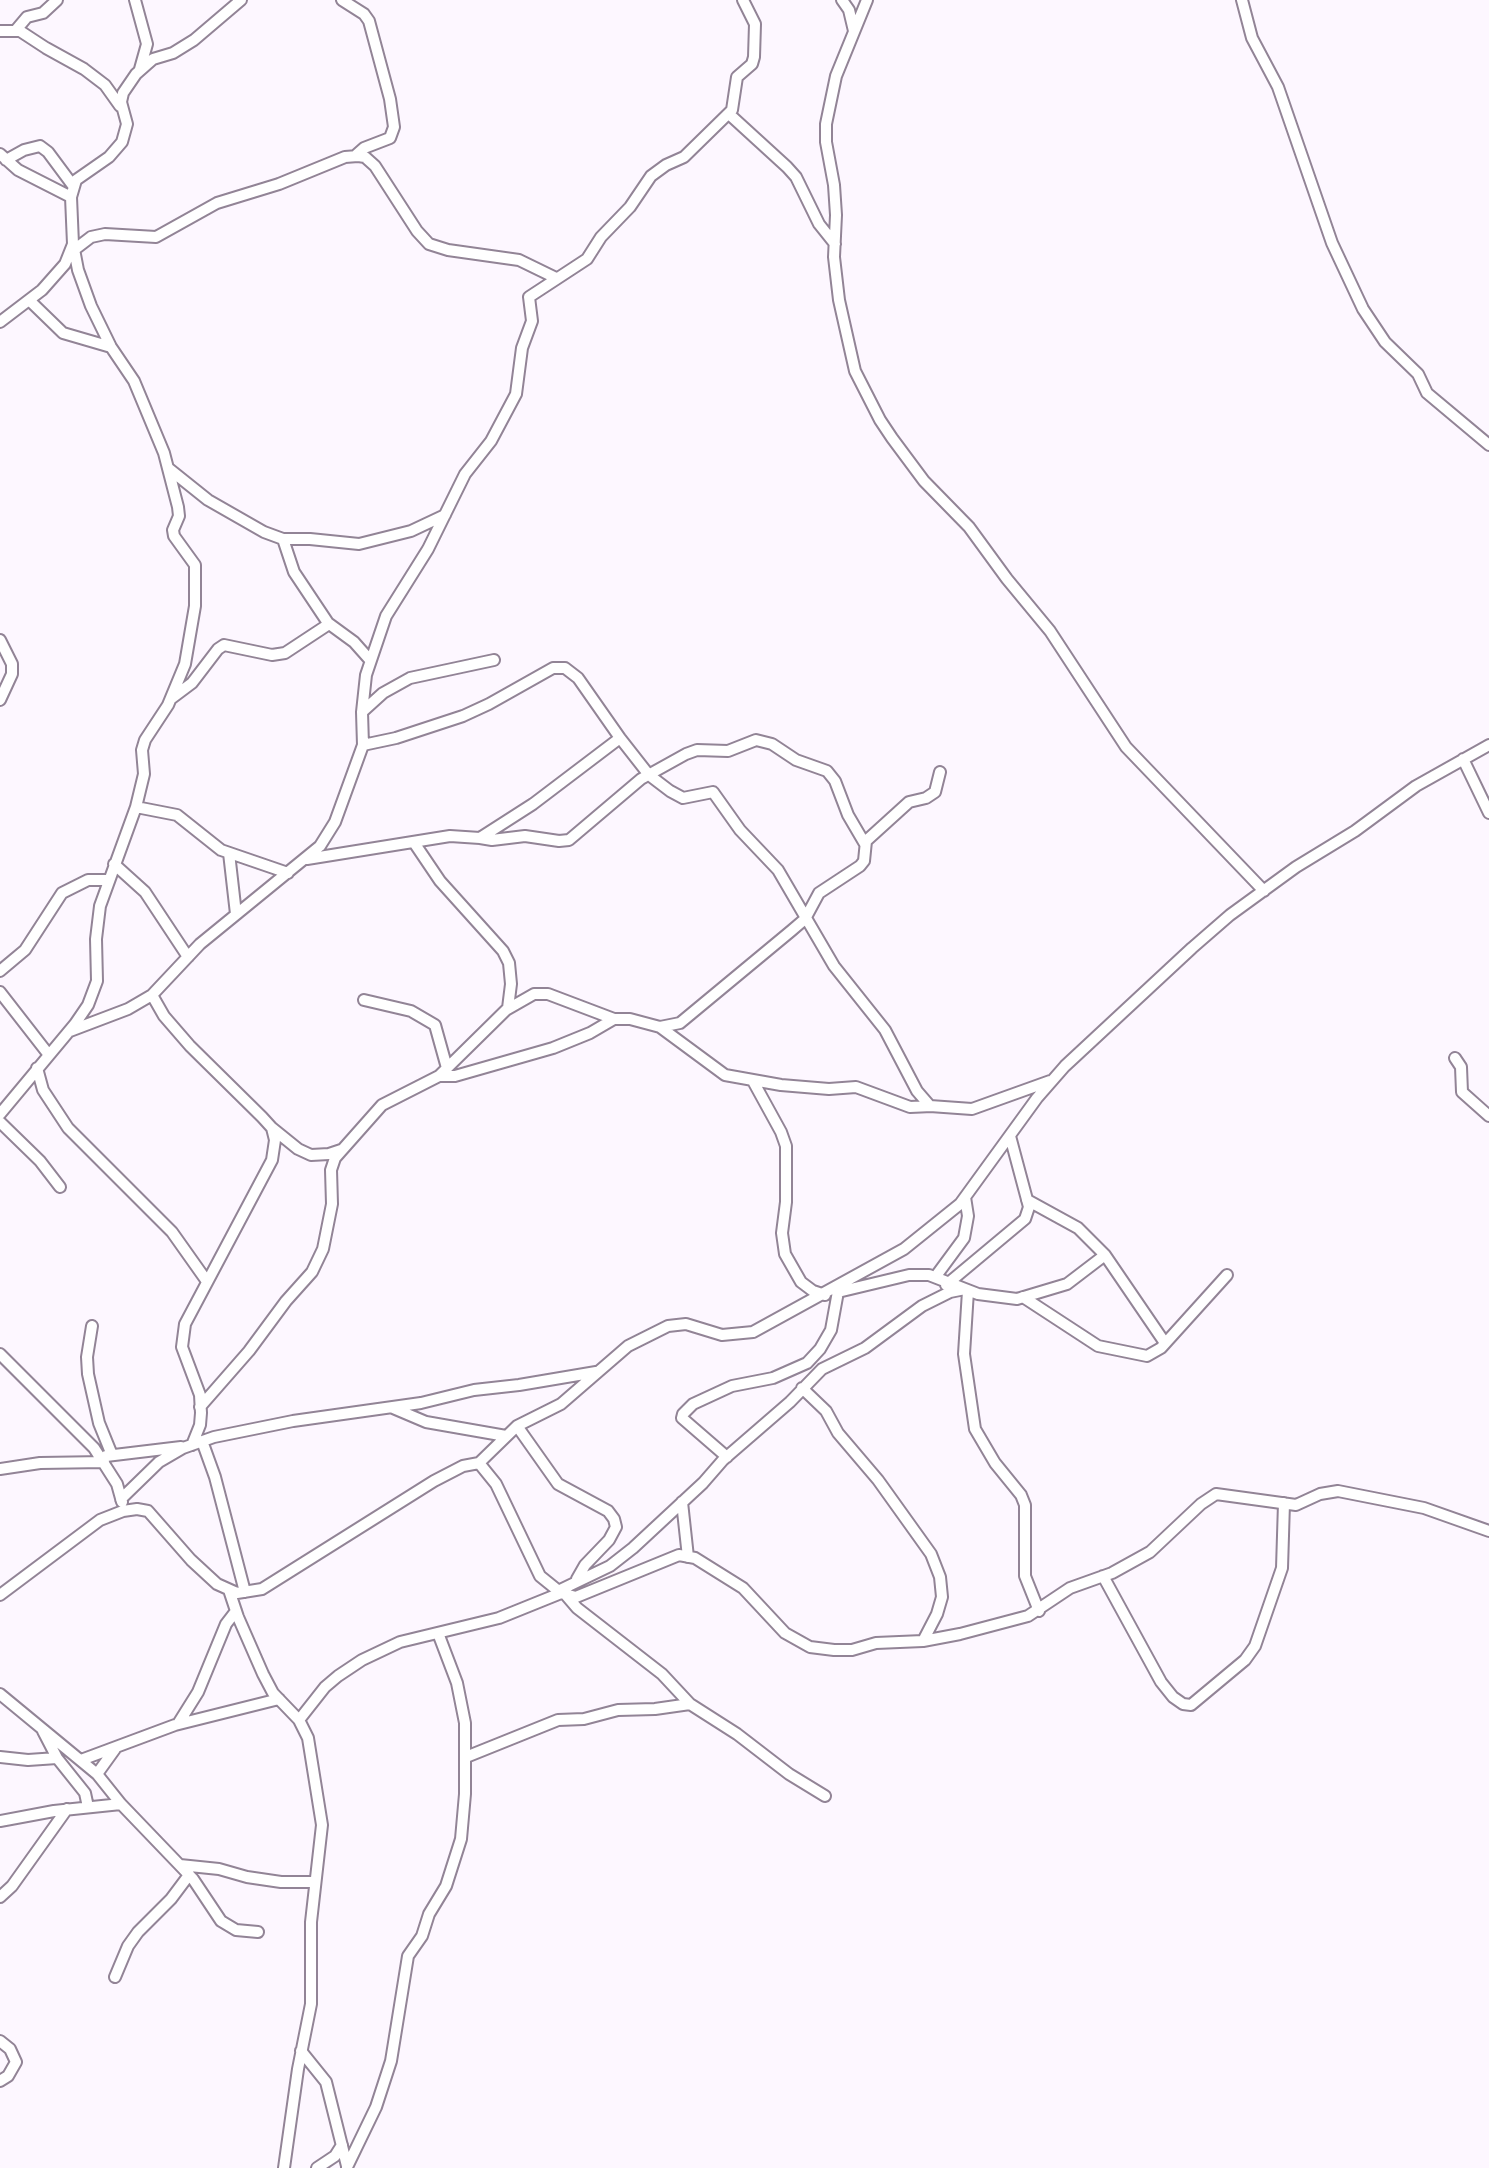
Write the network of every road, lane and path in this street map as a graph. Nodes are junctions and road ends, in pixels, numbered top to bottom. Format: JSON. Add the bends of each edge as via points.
{"nodes":[{"id":1,"x":57,"y":0,"type":"edge"},
{"id":2,"x":135,"y":0,"type":"edge"},
{"id":3,"x":241,"y":0,"type":"edge"},
{"id":4,"x":342,"y":0,"type":"edge"},
{"id":5,"x":743,"y":0,"type":"edge"},
{"id":6,"x":842,"y":0,"type":"edge"},
{"id":7,"x":867,"y":0,"type":"edge"},
{"id":8,"x":1242,"y":0,"type":"edge"},
{"id":9,"x":16,"y":30,"type":"junction"},
{"id":10,"x":0,"y":31,"type":"edge"},
{"id":11,"x":854,"y":33,"type":"junction"},
{"id":12,"x":139,"y":71,"type":"junction"},
{"id":13,"x":120,"y":106,"type":"junction"},
{"id":14,"x":729,"y":114,"type":"junction"},
{"id":15,"x":355,"y":156,"type":"junction"},
{"id":16,"x":3,"y":157,"type":"edge"},
{"id":17,"x":73,"y":192,"type":"junction"},
{"id":18,"x":835,"y":244,"type":"junction"},
{"id":19,"x":74,"y":247,"type":"junction"},
{"id":20,"x":556,"y":278,"type":"junction"},
{"id":21,"x":29,"y":300,"type":"junction"},
{"id":22,"x":0,"y":322,"type":"edge"},
{"id":23,"x":111,"y":347,"type":"junction"},
{"id":24,"x":1489,"y":445,"type":"edge"},
{"id":25,"x":168,"y":468,"type":"junction"},
{"id":26,"x":447,"y":514,"type":"junction"},
{"id":27,"x":283,"y":539,"type":"junction"},
{"id":28,"x":329,"y":624,"type":"junction"},
{"id":29,"x":0,"y":640,"type":"edge"},
{"id":30,"x":370,"y":660,"type":"junction"},
{"id":31,"x":494,"y":660,"type":"dead end"},
{"id":32,"x":171,"y":699,"type":"junction"},
{"id":33,"x":0,"y":700,"type":"edge"},
{"id":34,"x":362,"y":712,"type":"junction"},
{"id":35,"x":620,"y":738,"type":"junction"},
{"id":36,"x":363,"y":745,"type":"junction"},
{"id":37,"x":1489,"y":745,"type":"edge"},
{"id":38,"x":1463,"y":759,"type":"junction"},
{"id":39,"x":940,"y":772,"type":"dead end"},
{"id":40,"x":649,"y":775,"type":"junction"},
{"id":41,"x":136,"y":807,"type":"junction"},
{"id":42,"x":1489,"y":813,"type":"edge"},
{"id":43,"x":480,"y":838,"type":"junction"},
{"id":44,"x":415,"y":844,"type":"junction"},
{"id":45,"x":865,"y":844,"type":"junction"},
{"id":46,"x":229,"y":853,"type":"junction"},
{"id":47,"x":305,"y":860,"type":"junction"},
{"id":48,"x":114,"y":864,"type":"junction"},
{"id":49,"x":288,"y":873,"type":"junction"},
{"id":50,"x":108,"y":880,"type":"junction"},
{"id":51,"x":1264,"y":891,"type":"junction"},
{"id":52,"x":236,"y":914,"type":"junction"},
{"id":53,"x":805,"y":919,"type":"junction"},
{"id":54,"x":791,"y":931,"type":"junction"},
{"id":55,"x":816,"y":936,"type":"junction"},
{"id":56,"x":188,"y":957,"type":"junction"},
{"id":57,"x":0,"y":971,"type":"edge"},
{"id":58,"x":0,"y":992,"type":"edge"},
{"id":59,"x":152,"y":995,"type":"junction"},
{"id":60,"x":364,"y":1000,"type":"dead end"},
{"id":61,"x":508,"y":1008,"type":"junction"},
{"id":62,"x":614,"y":1019,"type":"junction"},
{"id":63,"x":660,"y":1027,"type":"junction"},
{"id":64,"x":70,"y":1031,"type":"junction"},
{"id":65,"x":49,"y":1055,"type":"junction"},
{"id":66,"x":1455,"y":1058,"type":"dead end"},
{"id":67,"x":37,"y":1068,"type":"junction"},
{"id":68,"x":443,"y":1072,"type":"junction"},
{"id":69,"x":1053,"y":1080,"type":"junction"},
{"id":70,"x":753,"y":1081,"type":"junction"},
{"id":71,"x":932,"y":1106,"type":"junction"},
{"id":72,"x":0,"y":1115,"type":"edge"},
{"id":73,"x":1489,"y":1116,"type":"edge"},
{"id":74,"x":272,"y":1128,"type":"junction"},
{"id":75,"x":1010,"y":1136,"type":"junction"},
{"id":76,"x":341,"y":1150,"type":"junction"},
{"id":77,"x":60,"y":1187,"type":"dead end"},
{"id":78,"x":965,"y":1197,"type":"junction"},
{"id":79,"x":1027,"y":1200,"type":"junction"},
{"id":80,"x":1105,"y":1255,"type":"junction"},
{"id":81,"x":1227,"y":1275,"type":"dead end"},
{"id":82,"x":936,"y":1276,"type":"junction"},
{"id":83,"x":206,"y":1280,"type":"junction"},
{"id":84,"x":949,"y":1282,"type":"junction"},
{"id":85,"x":838,"y":1289,"type":"junction"},
{"id":86,"x":966,"y":1290,"type":"junction"},
{"id":87,"x":825,"y":1295,"type":"junction"},
{"id":88,"x":1023,"y":1297,"type":"junction"},
{"id":89,"x":922,"y":1306,"type":"junction"},
{"id":90,"x":92,"y":1326,"type":"dead end"},
{"id":91,"x":1165,"y":1343,"type":"junction"},
{"id":92,"x":0,"y":1354,"type":"edge"},
{"id":93,"x":598,"y":1371,"type":"junction"},
{"id":94,"x":802,"y":1388,"type":"junction"},
{"id":95,"x":200,"y":1407,"type":"junction"},
{"id":96,"x":391,"y":1407,"type":"junction"},
{"id":97,"x":517,"y":1426,"type":"junction"},
{"id":98,"x":506,"y":1436,"type":"junction"},
{"id":99,"x":194,"y":1444,"type":"junction"},
{"id":100,"x":727,"y":1457,"type":"junction"},
{"id":101,"x":105,"y":1458,"type":"junction"},
{"id":102,"x":479,"y":1463,"type":"junction"},
{"id":103,"x":0,"y":1469,"type":"edge"},
{"id":104,"x":121,"y":1499,"type":"junction"},
{"id":105,"x":682,"y":1502,"type":"junction"},
{"id":106,"x":1284,"y":1503,"type":"junction"},
{"id":107,"x":125,"y":1511,"type":"junction"},
{"id":108,"x":1489,"y":1531,"type":"edge"},
{"id":109,"x":688,"y":1557,"type":"junction"},
{"id":110,"x":1103,"y":1576,"type":"junction"},
{"id":111,"x":576,"y":1581,"type":"junction"},
{"id":112,"x":229,"y":1590,"type":"junction"},
{"id":113,"x":245,"y":1592,"type":"junction"},
{"id":114,"x":561,"y":1593,"type":"junction"},
{"id":115,"x":0,"y":1595,"type":"edge"},
{"id":116,"x":236,"y":1611,"type":"junction"},
{"id":117,"x":1039,"y":1611,"type":"junction"},
{"id":118,"x":438,"y":1633,"type":"junction"},
{"id":119,"x":923,"y":1641,"type":"junction"},
{"id":120,"x":0,"y":1694,"type":"edge"},
{"id":121,"x":279,"y":1699,"type":"junction"},
{"id":122,"x":690,"y":1704,"type":"junction"},
{"id":123,"x":299,"y":1720,"type":"junction"},
{"id":124,"x":178,"y":1724,"type":"junction"},
{"id":125,"x":42,"y":1729,"type":"junction"},
{"id":126,"x":116,"y":1748,"type":"junction"},
{"id":127,"x":0,"y":1757,"type":"edge"},
{"id":128,"x":466,"y":1757,"type":"junction"},
{"id":129,"x":57,"y":1758,"type":"junction"},
{"id":130,"x":81,"y":1760,"type":"junction"},
{"id":131,"x":97,"y":1774,"type":"junction"},
{"id":132,"x":825,"y":1796,"type":"dead end"},
{"id":133,"x":121,"y":1804,"type":"junction"},
{"id":134,"x":88,"y":1807,"type":"junction"},
{"id":135,"x":67,"y":1809,"type":"junction"},
{"id":136,"x":0,"y":1821,"type":"edge"},
{"id":137,"x":180,"y":1865,"type":"junction"},
{"id":138,"x":189,"y":1875,"type":"junction"},
{"id":139,"x":314,"y":1882,"type":"junction"},
{"id":140,"x":0,"y":1897,"type":"edge"},
{"id":141,"x":258,"y":1932,"type":"dead end"},
{"id":142,"x":115,"y":1977,"type":"dead end"},
{"id":143,"x":0,"y":2041,"type":"edge"},
{"id":144,"x":301,"y":2051,"type":"junction"},
{"id":145,"x":0,"y":2081,"type":"edge"},
{"id":146,"x":342,"y":2145,"type":"junction"},
{"id":147,"x":284,"y":2168,"type":"edge"},
{"id":148,"x":317,"y":2168,"type":"edge"},
{"id":149,"x":348,"y":2168,"type":"edge"}],
"edges":[{"from":1,"to":9,"type":"street"},
{"from":2,"to":12,"type":"street","via":[[147,44]]},
{"from":3,"to":12,"type":"street","via":[[194,40]]},
{"from":4,"to":15,"type":"street","via":[[369,21],[394,127],[390,138]]},
{"from":5,"to":14,"type":"street","via":[[755,24],[754,57],[737,77]]},
{"from":6,"to":11,"type":"street"},
{"from":7,"to":11,"type":"street"},
{"from":8,"to":24,"type":"street","via":[[1329,236],[1363,309],[1385,342],[1418,374],[1427,393]]},
{"from":9,"to":10,"type":"street"},
{"from":9,"to":13,"type":"street","via":[[93,75]]},
{"from":11,"to":18,"type":"street","via":[[826,115]]},
{"from":12,"to":13,"type":"street"},
{"from":13,"to":17,"type":"street","via":[[127,124],[122,142],[78,176]]},
{"from":14,"to":18,"type":"street","via":[[787,167]]},
{"from":14,"to":20,"type":"street","via":[[684,157],[658,170],[587,259]]},
{"from":15,"to":19,"type":"street","via":[[217,203],[156,237],[105,234]]},
{"from":15,"to":20,"type":"street","via":[[375,166],[429,244],[519,260]]},
{"from":16,"to":17,"type":"street","via":[[18,170]]},
{"from":16,"to":17,"type":"street","via":[[40,146]]},
{"from":17,"to":19,"type":"street"},
{"from":18,"to":51,"type":"street","via":[[839,300],[855,371],[880,420],[924,481],[969,527],[1050,631],[1126,747]]},
{"from":19,"to":21,"type":"street","via":[[53,279]]},
{"from":19,"to":23,"type":"street","via":[[83,285]]},
{"from":20,"to":26,"type":"street","via":[[529,297],[532,321],[516,394],[491,441],[465,474]]},
{"from":21,"to":22,"type":"street"},
{"from":21,"to":23,"type":"street","via":[[63,333]]},
{"from":23,"to":25,"type":"street","via":[[134,381]]},
{"from":25,"to":27,"type":"street","via":[[208,500]]},
{"from":25,"to":32,"type":"street","via":[[179,516],[174,536],[195,565],[196,582],[185,664]]},
{"from":26,"to":27,"type":"street","via":[[411,531],[359,544]]},
{"from":26,"to":30,"type":"street","via":[[390,606]]},
{"from":27,"to":28,"type":"street","via":[[294,572]]},
{"from":28,"to":30,"type":"street"},
{"from":28,"to":32,"type":"street","via":[[285,653],[224,645]]},
{"from":29,"to":33,"type":"street","via":[[12,674]]},
{"from":30,"to":34,"type":"street"},
{"from":31,"to":34,"type":"street","via":[[414,676]]},
{"from":32,"to":41,"type":"street","via":[[145,740]]},
{"from":34,"to":36,"type":"street"},
{"from":35,"to":36,"type":"street","via":[[578,678],[565,668],[553,668],[463,716]]},
{"from":35,"to":40,"type":"street"},
{"from":35,"to":43,"type":"street"},
{"from":36,"to":47,"type":"street","via":[[335,822]]},
{"from":37,"to":38,"type":"street"},
{"from":38,"to":42,"type":"street"},
{"from":38,"to":51,"type":"street"},
{"from":39,"to":45,"type":"street","via":[[935,792],[903,806]]},
{"from":40,"to":43,"type":"street","via":[[569,840]]},
{"from":40,"to":45,"type":"street","via":[[697,750],[728,751],[756,740],[772,744],[827,771]]},
{"from":40,"to":53,"type":"street","via":[[683,798],[713,792],[778,870]]},
{"from":41,"to":46,"type":"street","via":[[177,815]]},
{"from":41,"to":48,"type":"street"},
{"from":43,"to":44,"type":"street","via":[[450,836]]},
{"from":44,"to":47,"type":"street"},
{"from":44,"to":61,"type":"street","via":[[440,881],[503,951],[509,963]]},
{"from":45,"to":53,"type":"street","via":[[860,866],[819,893]]},
{"from":46,"to":49,"type":"street"},
{"from":46,"to":52,"type":"street"},
{"from":47,"to":49,"type":"street"},
{"from":48,"to":50,"type":"street"},
{"from":48,"to":56,"type":"street","via":[[145,892]]},
{"from":49,"to":52,"type":"street"},
{"from":50,"to":57,"type":"street","via":[[88,880],[62,893],[25,950]]},
{"from":50,"to":64,"type":"street","via":[[96,939],[97,981]]},
{"from":51,"to":69,"type":"street","via":[[1192,948]]},
{"from":52,"to":56,"type":"street"},
{"from":53,"to":54,"type":"street"},
{"from":53,"to":55,"type":"street"},
{"from":54,"to":55,"type":"street"},
{"from":54,"to":63,"type":"street","via":[[680,1023]]},
{"from":55,"to":71,"type":"street","via":[[885,1030],[917,1091]]},
{"from":56,"to":59,"type":"street"},
{"from":58,"to":65,"type":"street"},
{"from":59,"to":64,"type":"street"},
{"from":59,"to":74,"type":"street","via":[[190,1046]]},
{"from":60,"to":68,"type":"street","via":[[411,1011],[435,1025]]},
{"from":61,"to":62,"type":"street","via":[[534,994],[548,994]]},
{"from":61,"to":68,"type":"street"},
{"from":62,"to":63,"type":"street"},
{"from":62,"to":68,"type":"street","via":[[553,1048],[455,1076]]},
{"from":63,"to":70,"type":"street","via":[[725,1075]]},
{"from":64,"to":65,"type":"street"},
{"from":65,"to":67,"type":"street"},
{"from":66,"to":73,"type":"street","via":[[1461,1067],[1462,1092]]},
{"from":67,"to":72,"type":"street"},
{"from":67,"to":83,"type":"street","via":[[43,1090],[68,1128],[172,1232]]},
{"from":68,"to":76,"type":"street","via":[[382,1105]]},
{"from":69,"to":71,"type":"street","via":[[972,1109]]},
{"from":69,"to":75,"type":"street"},
{"from":70,"to":71,"type":"street","via":[[856,1087],[910,1107]]},
{"from":70,"to":87,"type":"street","via":[[786,1146],[785,1254],[801,1282]]},
{"from":72,"to":77,"type":"street"},
{"from":74,"to":76,"type":"street","via":[[311,1155]]},
{"from":74,"to":83,"type":"street","via":[[272,1160]]},
{"from":75,"to":78,"type":"street"},
{"from":75,"to":79,"type":"street"},
{"from":76,"to":95,"type":"street","via":[[331,1170],[332,1204],[323,1249],[312,1272]]},
{"from":78,"to":82,"type":"street","via":[[964,1238]]},
{"from":78,"to":85,"type":"street","via":[[904,1249]]},
{"from":79,"to":80,"type":"street","via":[[1078,1228]]},
{"from":79,"to":84,"type":"street","via":[[1025,1219]]},
{"from":80,"to":88,"type":"street","via":[[1067,1284]]},
{"from":80,"to":91,"type":"street"},
{"from":81,"to":91,"type":"street"},
{"from":82,"to":84,"type":"street"},
{"from":82,"to":85,"type":"street","via":[[909,1275]]},
{"from":83,"to":95,"type":"street","via":[[185,1324],[182,1347]]},
{"from":84,"to":86,"type":"street"},
{"from":84,"to":89,"type":"street"},
{"from":85,"to":87,"type":"street"},
{"from":85,"to":100,"type":"street","via":[[831,1330],[807,1363],[773,1378],[732,1386],[687,1409],[682,1418]]},
{"from":86,"to":88,"type":"street","via":[[998,1298]]},
{"from":86,"to":89,"type":"street"},
{"from":86,"to":117,"type":"street","via":[[964,1354],[975,1429],[1025,1505],[1025,1576]]},
{"from":87,"to":93,"type":"street","via":[[739,1336],[686,1324],[668,1326],[628,1346]]},
{"from":88,"to":91,"type":"street","via":[[1098,1346],[1147,1356]]},
{"from":89,"to":94,"type":"street","via":[[865,1348],[822,1369]]},
{"from":90,"to":101,"type":"street","via":[[88,1374]]},
{"from":92,"to":101,"type":"street"},
{"from":93,"to":96,"type":"street"},
{"from":93,"to":97,"type":"street","via":[[561,1404]]},
{"from":94,"to":100,"type":"street"},
{"from":94,"to":119,"type":"street","via":[[826,1411],[931,1554],[942,1597]]},
{"from":95,"to":99,"type":"street"},
{"from":96,"to":98,"type":"street","via":[[426,1422]]},
{"from":96,"to":99,"type":"street","via":[[293,1421]]},
{"from":97,"to":98,"type":"street"},
{"from":97,"to":111,"type":"street","via":[[558,1484],[614,1519],[609,1540]]},
{"from":98,"to":102,"type":"street"},
{"from":99,"to":101,"type":"street"},
{"from":99,"to":104,"type":"street","via":[[159,1462]]},
{"from":99,"to":113,"type":"street","via":[[215,1477]]},
{"from":100,"to":105,"type":"street"},
{"from":101,"to":103,"type":"street"},
{"from":101,"to":104,"type":"street"},
{"from":102,"to":113,"type":"street","via":[[434,1481],[262,1589]]},
{"from":102,"to":114,"type":"street","via":[[496,1484],[540,1576]]},
{"from":104,"to":107,"type":"street"},
{"from":105,"to":109,"type":"street"},
{"from":105,"to":111,"type":"street","via":[[610,1566]]},
{"from":106,"to":108,"type":"street","via":[[1296,1505],[1338,1491],[1424,1508]]},
{"from":106,"to":110,"type":"street","via":[[1216,1494],[1159,1545]]},
{"from":106,"to":110,"type":"street","via":[[1282,1568],[1255,1646],[1191,1705],[1173,1697],[1161,1682]]},
{"from":107,"to":112,"type":"street","via":[[148,1511],[191,1560]]},
{"from":107,"to":115,"type":"street","via":[[100,1520]]},
{"from":109,"to":114,"type":"street","via":[[665,1560],[576,1597]]},
{"from":109,"to":119,"type":"street","via":[[743,1588],[785,1633],[810,1647],[852,1650]]},
{"from":110,"to":117,"type":"street","via":[[1070,1588]]},
{"from":111,"to":114,"type":"street"},
{"from":112,"to":113,"type":"street"},
{"from":112,"to":116,"type":"street"},
{"from":114,"to":118,"type":"street","via":[[499,1618]]},
{"from":114,"to":122,"type":"street","via":[[662,1674]]},
{"from":116,"to":121,"type":"street"},
{"from":116,"to":124,"type":"street"},
{"from":117,"to":119,"type":"street"},
{"from":118,"to":123,"type":"street","via":[[400,1642],[362,1660],[325,1687]]},
{"from":118,"to":128,"type":"street","via":[[457,1683]]},
{"from":120,"to":125,"type":"street"},
{"from":121,"to":123,"type":"street"},
{"from":121,"to":124,"type":"street"},
{"from":122,"to":128,"type":"street","via":[[558,1720]]},
{"from":122,"to":132,"type":"street"},
{"from":123,"to":139,"type":"street","via":[[308,1738],[322,1825]]},
{"from":124,"to":126,"type":"street"},
{"from":125,"to":129,"type":"street"},
{"from":125,"to":130,"type":"street"},
{"from":126,"to":130,"type":"street"},
{"from":126,"to":131,"type":"street"},
{"from":127,"to":129,"type":"street"},
{"from":128,"to":149,"type":"street","via":[[461,1839],[446,1886],[408,1956],[388,2073]]},
{"from":129,"to":134,"type":"street","via":[[85,1793]]},
{"from":130,"to":131,"type":"street"},
{"from":131,"to":133,"type":"street"},
{"from":133,"to":134,"type":"street"},
{"from":133,"to":137,"type":"street"},
{"from":134,"to":135,"type":"street"},
{"from":135,"to":136,"type":"street"},
{"from":135,"to":140,"type":"street"},
{"from":137,"to":138,"type":"street"},
{"from":137,"to":139,"type":"street","via":[[281,1882]]},
{"from":138,"to":141,"type":"street","via":[[221,1921],[236,1930]]},
{"from":138,"to":142,"type":"street","via":[[138,1932]]},
{"from":139,"to":144,"type":"street","via":[[311,2004]]},
{"from":143,"to":145,"type":"street","via":[[16,2062]]},
{"from":144,"to":146,"type":"street","via":[[326,2082]]},
{"from":144,"to":147,"type":"street"},
{"from":146,"to":148,"type":"street"},
{"from":146,"to":149,"type":"street"}]}
